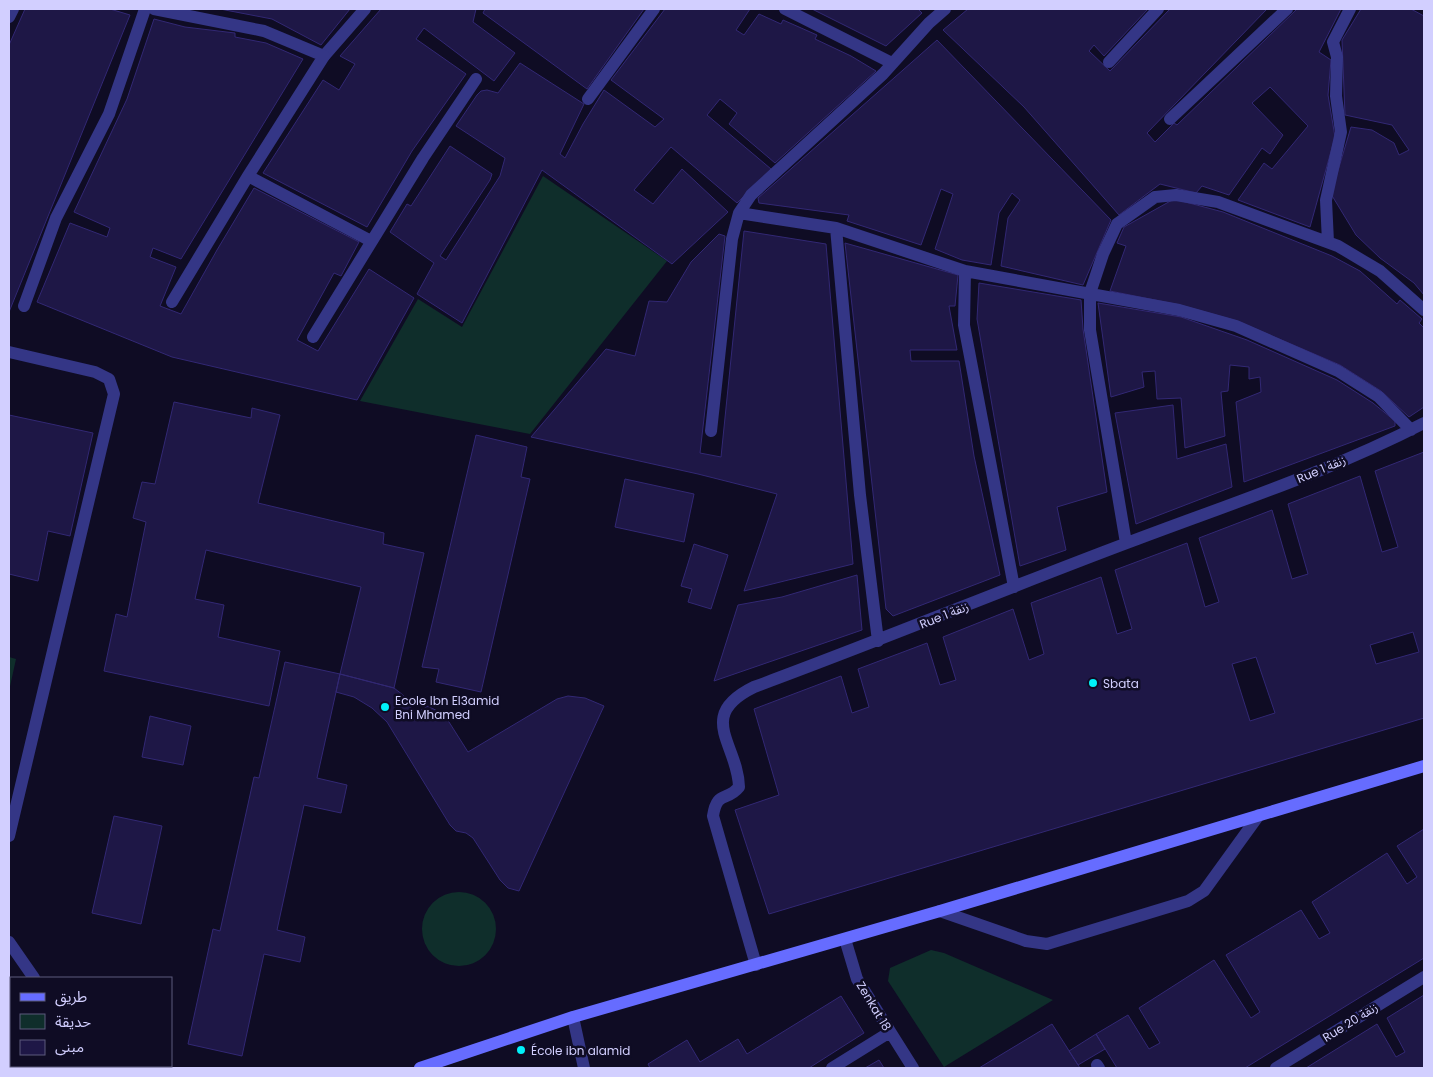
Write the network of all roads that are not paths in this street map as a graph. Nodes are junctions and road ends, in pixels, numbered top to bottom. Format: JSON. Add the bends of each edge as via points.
{"nodes":[{"id":1,"x":13,"y":9,"type":"edge"},
{"id":2,"x":144,"y":9,"type":"edge"},
{"id":3,"x":154,"y":9,"type":"edge"},
{"id":4,"x":364,"y":9,"type":"edge"},
{"id":5,"x":654,"y":9,"type":"edge"},
{"id":6,"x":785,"y":9,"type":"edge"},
{"id":7,"x":945,"y":9,"type":"edge"},
{"id":8,"x":1158,"y":9,"type":"edge"},
{"id":9,"x":1287,"y":9,"type":"edge"},
{"id":10,"x":1350,"y":9,"type":"edge"},
{"id":11,"x":9,"y":17,"type":"edge"},
{"id":12,"x":324,"y":56,"type":"junction"},
{"id":13,"x":1109,"y":62,"type":"dead end"},
{"id":14,"x":892,"y":63,"type":"junction"},
{"id":15,"x":476,"y":79,"type":"dead end"},
{"id":16,"x":588,"y":98,"type":"dead end"},
{"id":17,"x":1170,"y":119,"type":"dead end"},
{"id":18,"x":248,"y":176,"type":"junction"},
{"id":19,"x":740,"y":212,"type":"junction"},
{"id":20,"x":836,"y":228,"type":"junction"},
{"id":21,"x":371,"y":241,"type":"junction"},
{"id":22,"x":1328,"y":242,"type":"junction"},
{"id":23,"x":965,"y":271,"type":"junction"},
{"id":24,"x":1090,"y":293,"type":"junction"},
{"id":25,"x":172,"y":302,"type":"dead end"},
{"id":26,"x":24,"y":306,"type":"dead end"},
{"id":27,"x":1424,"y":310,"type":"edge"},
{"id":28,"x":312,"y":337,"type":"dead end"},
{"id":29,"x":9,"y":352,"type":"edge"},
{"id":30,"x":1424,"y":423,"type":"edge"},
{"id":31,"x":1411,"y":430,"type":"junction"},
{"id":32,"x":711,"y":431,"type":"dead end"},
{"id":33,"x":1126,"y":543,"type":"junction"},
{"id":34,"x":1014,"y":587,"type":"junction"},
{"id":35,"x":878,"y":641,"type":"junction"},
{"id":36,"x":1424,"y":766,"type":"edge"},
{"id":37,"x":1259,"y":815,"type":"junction"},
{"id":38,"x":9,"y":836,"type":"edge"},
{"id":39,"x":940,"y":912,"type":"junction"},
{"id":40,"x":844,"y":939,"type":"junction"},
{"id":41,"x":9,"y":942,"type":"edge"},
{"id":42,"x":756,"y":965,"type":"junction"},
{"id":43,"x":33,"y":977,"type":"edge"},
{"id":44,"x":1424,"y":977,"type":"edge"},
{"id":45,"x":573,"y":1016,"type":"junction"},
{"id":46,"x":890,"y":1032,"type":"junction"},
{"id":47,"x":420,"y":1068,"type":"edge"},
{"id":48,"x":584,"y":1068,"type":"edge"},
{"id":49,"x":832,"y":1068,"type":"edge"},
{"id":50,"x":913,"y":1068,"type":"edge"},
{"id":51,"x":1276,"y":1068,"type":"edge"}],
"edges":[{"from":1,"to":11,"type":"street"},
{"from":2,"to":26,"type":"street","via":[[109,114],[56,218]]},
{"from":3,"to":12,"type":"street","via":[[264,31]]},
{"from":4,"to":12,"type":"street"},
{"from":5,"to":16,"type":"street"},
{"from":6,"to":14,"type":"street"},
{"from":7,"to":14,"type":"street"},
{"from":8,"to":13,"type":"street"},
{"from":9,"to":17,"type":"street"},
{"from":10,"to":22,"type":"street","via":[[1333,42],[1337,56],[1336,96],[1342,132],[1326,200]]},
{"from":12,"to":18,"type":"street"},
{"from":14,"to":19,"type":"street","via":[[751,195]]},
{"from":15,"to":21,"type":"street"},
{"from":18,"to":21,"type":"street"},
{"from":18,"to":25,"type":"street"},
{"from":19,"to":20,"type":"street"},
{"from":19,"to":32,"type":"street","via":[[732,239]]},
{"from":20,"to":23,"type":"street"},
{"from":20,"to":35,"type":"street","via":[[860,495]]},
{"from":21,"to":28,"type":"street"},
{"from":22,"to":24,"type":"street","via":[[1218,202],[1176,195],[1155,197],[1117,224]]},
{"from":22,"to":27,"type":"street","via":[[1380,271]]},
{"from":23,"to":24,"type":"street"},
{"from":23,"to":34,"type":"street","via":[[964,325]]},
{"from":24,"to":31,"type":"street","via":[[1179,310],[1236,326],[1338,371],[1379,397]]},
{"from":24,"to":33,"type":"street","via":[[1090,330]]},
{"from":29,"to":38,"type":"street","via":[[95,372],[109,379],[114,394]]},
{"from":30,"to":31,"type":"street","name":"Rue 1 زنقة"},
{"from":31,"to":33,"type":"street","name":"Rue 1 زنقة","via":[[1276,487]]},
{"from":33,"to":34,"type":"street","name":"Rue 1 زنقة"},
{"from":34,"to":35,"type":"street","name":"Rue 1 زنقة"},
{"from":35,"to":42,"type":"street","name":"Rue 1 زنقة","via":[[739,694],[723,717],[722,731],[737,770],[739,787],[719,799],[713,816]]},
{"from":36,"to":37,"type":"street"},
{"from":37,"to":39,"type":"street"},
{"from":37,"to":39,"type":"street","via":[[1204,891],[1188,901],[1047,944],[1026,941]]},
{"from":39,"to":40,"type":"street"},
{"from":40,"to":42,"type":"street"},
{"from":40,"to":46,"type":"street","name":"Zenkat 18","via":[[858,979]]},
{"from":41,"to":43,"type":"street"},
{"from":42,"to":45,"type":"street"},
{"from":44,"to":51,"type":"street","name":"Rue 20 زنقة"},
{"from":45,"to":47,"type":"street"},
{"from":45,"to":48,"type":"street"},
{"from":46,"to":49,"type":"street"},
{"from":46,"to":50,"type":"street","name":"Zenkat 18"}]}
